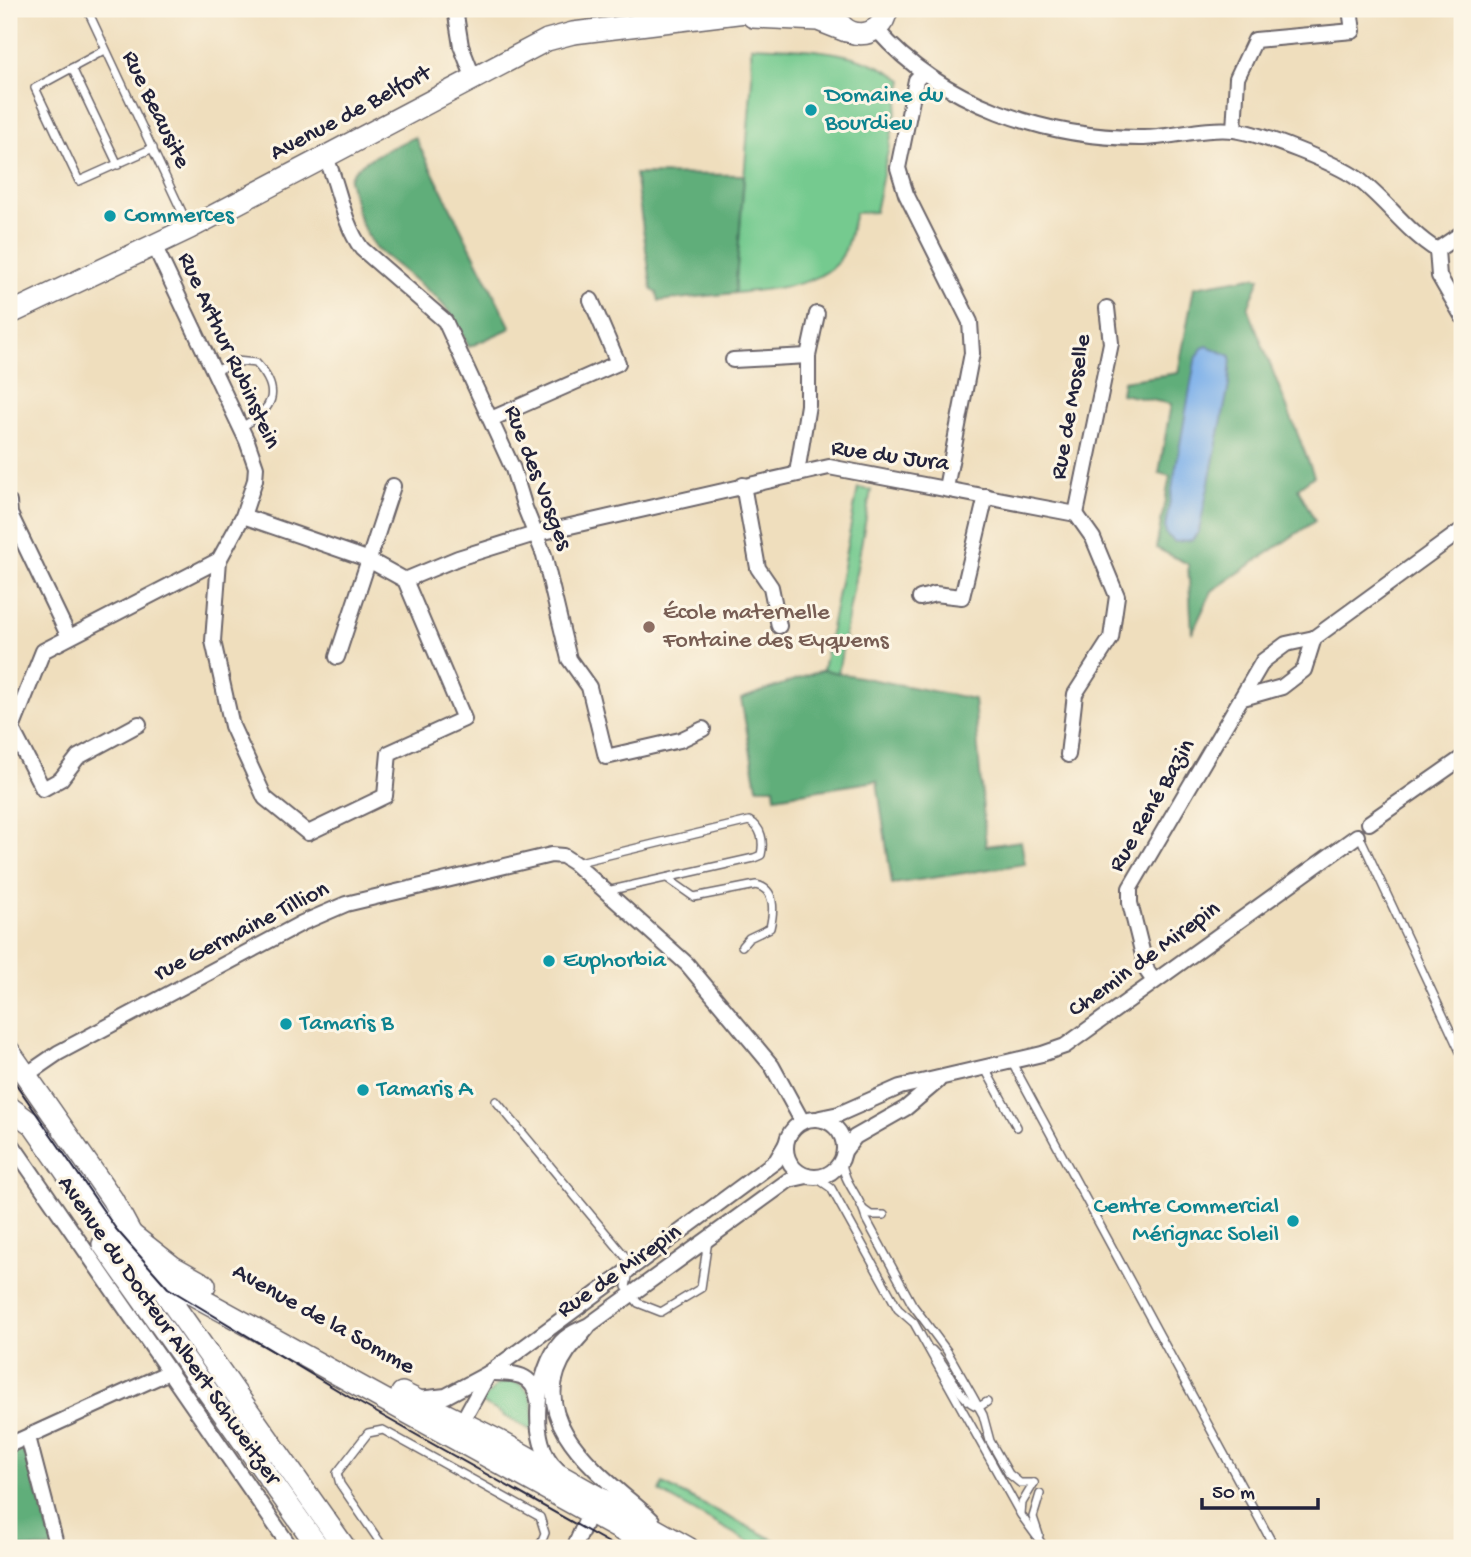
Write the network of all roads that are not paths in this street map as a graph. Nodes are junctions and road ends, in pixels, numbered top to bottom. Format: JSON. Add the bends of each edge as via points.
{"nodes":[{"id":1,"x":87,"y":9,"type":"edge"},
{"id":2,"x":455,"y":9,"type":"edge"},
{"id":3,"x":770,"y":9,"type":"edge"},
{"id":4,"x":835,"y":9,"type":"edge"},
{"id":5,"x":887,"y":9,"type":"edge"},
{"id":6,"x":1350,"y":9,"type":"edge"},
{"id":7,"x":734,"y":15,"type":"junction"},
{"id":8,"x":877,"y":30,"type":"junction"},
{"id":9,"x":846,"y":31,"type":"junction"},
{"id":10,"x":105,"y":50,"type":"junction"},
{"id":11,"x":72,"y":68,"type":"junction"},
{"id":12,"x":922,"y":74,"type":"junction"},
{"id":13,"x":474,"y":79,"type":"junction"},
{"id":14,"x":1234,"y":130,"type":"junction"},
{"id":15,"x":153,"y":148,"type":"junction"},
{"id":16,"x":326,"y":158,"type":"junction"},
{"id":17,"x":118,"y":165,"type":"junction"},
{"id":18,"x":190,"y":228,"type":"junction"},
{"id":19,"x":1462,"y":233,"type":"edge"},
{"id":20,"x":154,"y":245,"type":"junction"},
{"id":21,"x":1437,"y":250,"type":"junction"},
{"id":22,"x":591,"y":300,"type":"dead end"},
{"id":23,"x":1107,"y":308,"type":"dead end"},
{"id":24,"x":9,"y":314,"type":"edge"},
{"id":25,"x":817,"y":314,"type":"dead end"},
{"id":26,"x":1462,"y":316,"type":"edge"},
{"id":27,"x":808,"y":356,"type":"junction"},
{"id":28,"x":733,"y":360,"type":"dead end"},
{"id":29,"x":214,"y":372,"type":"junction"},
{"id":30,"x":491,"y":419,"type":"junction"},
{"id":31,"x":241,"y":427,"type":"junction"},
{"id":32,"x":797,"y":472,"type":"junction"},
{"id":33,"x":743,"y":485,"type":"junction"},
{"id":34,"x":393,"y":486,"type":"dead end"},
{"id":35,"x":946,"y":488,"type":"junction"},
{"id":36,"x":986,"y":496,"type":"junction"},
{"id":37,"x":9,"y":502,"type":"edge"},
{"id":38,"x":1076,"y":514,"type":"junction"},
{"id":39,"x":243,"y":516,"type":"junction"},
{"id":40,"x":1462,"y":530,"type":"edge"},
{"id":41,"x":535,"y":534,"type":"junction"},
{"id":42,"x":367,"y":559,"type":"junction"},
{"id":43,"x":219,"y":560,"type":"junction"},
{"id":44,"x":405,"y":580,"type":"junction"},
{"id":45,"x":920,"y":598,"type":"dead end"},
{"id":46,"x":779,"y":626,"type":"dead end"},
{"id":47,"x":69,"y":637,"type":"junction"},
{"id":48,"x":1314,"y":638,"type":"junction"},
{"id":49,"x":337,"y":657,"type":"dead end"},
{"id":50,"x":1243,"y":698,"type":"junction"},
{"id":51,"x":139,"y":724,"type":"dead end"},
{"id":52,"x":703,"y":729,"type":"dead end"},
{"id":53,"x":1068,"y":755,"type":"dead end"},
{"id":54,"x":1462,"y":758,"type":"edge"},
{"id":55,"x":1369,"y":823,"type":"dead end"},
{"id":56,"x":1357,"y":836,"type":"joint"},
{"id":57,"x":574,"y":863,"type":"junction"},
{"id":58,"x":667,"y":878,"type":"junction"},
{"id":59,"x":607,"y":891,"type":"junction"},
{"id":60,"x":742,"y":946,"type":"dead end"},
{"id":61,"x":1154,"y":981,"type":"junction"},
{"id":62,"x":9,"y":1051,"type":"edge"},
{"id":63,"x":1462,"y":1055,"type":"edge"},
{"id":64,"x":1011,"y":1062,"type":"junction"},
{"id":65,"x":984,"y":1067,"type":"junction"},
{"id":66,"x":26,"y":1075,"type":"junction"},
{"id":67,"x":940,"y":1080,"type":"junction"},
{"id":68,"x":496,"y":1101,"type":"dead end"},
{"id":69,"x":9,"y":1107,"type":"edge"},
{"id":70,"x":820,"y":1118,"type":"junction"},
{"id":71,"x":802,"y":1121,"type":"junction"},
{"id":72,"x":1017,"y":1127,"type":"dead end"},
{"id":73,"x":9,"y":1140,"type":"edge"},
{"id":74,"x":786,"y":1144,"type":"junction"},
{"id":75,"x":843,"y":1155,"type":"junction"},
{"id":76,"x":811,"y":1177,"type":"junction"},
{"id":77,"x":864,"y":1210,"type":"junction"},
{"id":78,"x":884,"y":1214,"type":"dead end"},
{"id":79,"x":132,"y":1235,"type":"junction"},
{"id":80,"x":708,"y":1238,"type":"junction"},
{"id":81,"x":631,"y":1269,"type":"junction"},
{"id":82,"x":150,"y":1271,"type":"junction"},
{"id":83,"x":631,"y":1294,"type":"junction"},
{"id":84,"x":589,"y":1325,"type":"junction"},
{"id":85,"x":926,"y":1345,"type":"junction"},
{"id":86,"x":169,"y":1372,"type":"junction"},
{"id":87,"x":489,"y":1373,"type":"junction"},
{"id":88,"x":413,"y":1399,"type":"junction"},
{"id":89,"x":539,"y":1401,"type":"junction"},
{"id":90,"x":987,"y":1402,"type":"dead end"},
{"id":91,"x":979,"y":1407,"type":"junction"},
{"id":92,"x":462,"y":1422,"type":"junction"},
{"id":93,"x":28,"y":1437,"type":"junction"},
{"id":94,"x":470,"y":1445,"type":"junction"},
{"id":95,"x":9,"y":1446,"type":"edge"},
{"id":96,"x":577,"y":1485,"type":"junction"},
{"id":97,"x":1040,"y":1494,"type":"dead end"},
{"id":98,"x":590,"y":1512,"type":"junction"},
{"id":99,"x":1021,"y":1515,"type":"junction"},
{"id":100,"x":671,"y":1545,"type":"edge"},
{"id":101,"x":1043,"y":1545,"type":"edge"},
{"id":102,"x":381,"y":1547,"type":"edge"},
{"id":103,"x":57,"y":1548,"type":"edge"},
{"id":104,"x":291,"y":1548,"type":"edge"},
{"id":105,"x":319,"y":1548,"type":"edge"},
{"id":106,"x":345,"y":1548,"type":"edge"},
{"id":107,"x":539,"y":1548,"type":"edge"},
{"id":108,"x":574,"y":1548,"type":"edge"},
{"id":109,"x":1275,"y":1548,"type":"edge"}],
"edges":[{"from":1,"to":10,"type":"lane","name":"Rue Beausite"},
{"from":2,"to":13,"type":"street","via":[[461,46]]},
{"from":3,"to":7,"type":"main road","name":"Avenue de Belfort"},
{"from":4,"to":9,"type":"main road","via":[[836,19]]},
{"from":5,"to":8,"type":"main road"},
{"from":6,"to":14,"type":"street","via":[[1353,31],[1255,40],[1237,78]]},
{"from":7,"to":9,"type":"main road","name":"Avenue de Belfort","via":[[818,20]]},
{"from":7,"to":13,"type":"main road","name":"Avenue de Belfort","via":[[573,33],[547,40]]},
{"from":8,"to":9,"type":"main road","via":[[862,35]]},
{"from":8,"to":12,"type":"street"},
{"from":10,"to":11,"type":"lane"},
{"from":10,"to":15,"type":"lane","name":"Rue Beausite"},
{"from":11,"to":17,"type":"lane"},
{"from":11,"to":17,"type":"lane","via":[[35,88],[79,181]]},
{"from":12,"to":14,"type":"street","via":[[992,109],[1039,126],[1100,138]]},
{"from":12,"to":35,"type":"street","via":[[916,80],[898,168],[906,194],[971,322],[972,353]]},
{"from":13,"to":16,"type":"main road","name":"Avenue de Belfort"},
{"from":14,"to":21,"type":"street","via":[[1326,162],[1358,179],[1415,236]]},
{"from":15,"to":17,"type":"lane"},
{"from":15,"to":18,"type":"lane","name":"Rue Beausite"},
{"from":16,"to":18,"type":"main road","name":"Avenue de Belfort"},
{"from":16,"to":30,"type":"street","name":"Rue des Vosges","via":[[352,235],[362,250],[445,321]]},
{"from":18,"to":20,"type":"main road","name":"Avenue de Belfort"},
{"from":19,"to":21,"type":"street"},
{"from":20,"to":24,"type":"main road","name":"Avenue de Belfort"},
{"from":20,"to":29,"type":"street","name":"Rue Arthur Rubinstein"},
{"from":21,"to":26,"type":"street","via":[[1439,276]]},
{"from":22,"to":30,"type":"street","via":[[618,363]]},
{"from":23,"to":38,"type":"street","name":"Rue de Moselle","via":[[1111,343]]},
{"from":25,"to":27,"type":"street"},
{"from":27,"to":28,"type":"street"},
{"from":27,"to":32,"type":"street","via":[[808,405]]},
{"from":29,"to":31,"type":"street","name":"Rue Arthur Rubinstein"},
{"from":29,"to":31,"type":"lane","via":[[236,361],[256,363],[270,378],[271,400],[264,415]]},
{"from":30,"to":41,"type":"street","name":"Rue des Vosges"},
{"from":31,"to":39,"type":"street","name":"Rue Arthur Rubinstein","via":[[256,467]]},
{"from":32,"to":33,"type":"street","name":"Rue du Jura"},
{"from":32,"to":35,"type":"street","name":"Rue du Jura","via":[[829,467]]},
{"from":33,"to":41,"type":"street","name":"Rue du Jura"},
{"from":33,"to":46,"type":"street","via":[[758,568],[771,587]]},
{"from":34,"to":42,"type":"street"},
{"from":35,"to":36,"type":"street","name":"Rue du Jura"},
{"from":36,"to":38,"type":"street","name":"Rue du Jura"},
{"from":36,"to":45,"type":"street","via":[[962,597],[934,594]]},
{"from":37,"to":47,"type":"street","via":[[10,514]]},
{"from":38,"to":53,"type":"street","via":[[1093,538],[1117,596],[1111,638],[1075,694]]},
{"from":39,"to":42,"type":"street"},
{"from":39,"to":43,"type":"street","name":"Rue Arthur Rubinstein"},
{"from":40,"to":48,"type":"street","name":"Rue René Bazin"},
{"from":41,"to":44,"type":"street","name":"Rue du Jura"},
{"from":41,"to":52,"type":"street","name":"Rue des Vosges","via":[[569,659],[589,687],[607,757],[680,740]]},
{"from":42,"to":44,"type":"street"},
{"from":42,"to":49,"type":"street"},
{"from":43,"to":44,"type":"street","name":"Rue Arthur Rubinstein","via":[[213,641],[232,726],[265,797],[307,833],[385,796],[389,753],[464,719]]},
{"from":43,"to":47,"type":"street"},
{"from":47,"to":51,"type":"street","via":[[43,651],[12,729],[43,789],[61,779],[78,757]]},
{"from":48,"to":50,"type":"street","name":"Rue René Bazin","via":[[1286,644],[1263,660]]},
{"from":48,"to":50,"type":"street","via":[[1304,670],[1282,687]]},
{"from":50,"to":61,"type":"street","name":"Rue René Bazin","via":[[1130,888],[1147,971]]},
{"from":54,"to":55,"type":"street"},
{"from":56,"to":61,"type":"street","name":"Chemin de Mirepin"},
{"from":56,"to":63,"type":"lane"},
{"from":57,"to":58,"type":"lane","via":[[749,821],[759,830],[761,855]]},
{"from":57,"to":59,"type":"street"},
{"from":57,"to":66,"type":"street","name":"rue Germaine Tillion","via":[[551,855],[346,904],[151,1002]]},
{"from":58,"to":59,"type":"lane"},
{"from":58,"to":60,"type":"lane","via":[[694,897],[756,885],[766,888],[772,902],[771,928]]},
{"from":59,"to":71,"type":"street","via":[[687,964],[772,1066]]},
{"from":61,"to":64,"type":"street","name":"Chemin de Mirepin","via":[[1065,1046]]},
{"from":62,"to":66,"type":"main road","name":"Avenue de la Somme"},
{"from":64,"to":65,"type":"street","name":"Chemin de Mirepin"},
{"from":64,"to":109,"type":"lane"},
{"from":65,"to":67,"type":"street","name":"Chemin de Mirepin"},
{"from":65,"to":72,"type":"lane"},
{"from":66,"to":79,"type":"main road","name":"Avenue de la Somme"},
{"from":67,"to":70,"type":"street","name":"Chemin de Mirepin","via":[[900,1087],[839,1115]]},
{"from":67,"to":75,"type":"street","name":"Chemin de Mirepin","via":[[906,1108],[855,1137]]},
{"from":68,"to":81,"type":"lane"},
{"from":69,"to":82,"type":"main road","name":"Avenue de la Somme","via":[[33,1125],[114,1241]]},
{"from":69,"to":105,"type":"main road","name":"Avenue de la Somme"},
{"from":70,"to":71,"type":"street"},
{"from":70,"to":75,"type":"street","via":[[841,1133]]},
{"from":71,"to":74,"type":"street"},
{"from":73,"to":86,"type":"street","name":"Avenue du Docteur Albert Schweitzer"},
{"from":74,"to":76,"type":"street","via":[[790,1164]]},
{"from":74,"to":81,"type":"street","name":"Rue de Mirepin","via":[[776,1161]]},
{"from":75,"to":76,"type":"street","via":[[831,1173]]},
{"from":75,"to":77,"type":"lane","via":[[845,1177]]},
{"from":76,"to":80,"type":"street","name":"Rue de Mirepin","via":[[789,1180]]},
{"from":76,"to":85,"type":"lane","via":[[831,1188],[898,1309],[914,1323]]},
{"from":77,"to":78,"type":"lane","via":[[871,1215]]},
{"from":77,"to":91,"type":"lane","via":[[912,1304],[947,1351]]},
{"from":79,"to":82,"type":"main road"},
{"from":79,"to":88,"type":"main road","name":"Avenue de la Somme","via":[[173,1267]]},
{"from":80,"to":83,"type":"street","name":"Rue de Mirepin"},
{"from":80,"to":83,"type":"lane","via":[[701,1288],[661,1312],[638,1303]]},
{"from":81,"to":83,"type":"lane","via":[[625,1280]]},
{"from":81,"to":87,"type":"street","name":"Rue de Mirepin"},
{"from":82,"to":94,"type":"main road","name":"Avenue de la Somme"},
{"from":82,"to":106,"type":"main road"},
{"from":83,"to":84,"type":"street","name":"Rue de Mirepin"},
{"from":84,"to":89,"type":"street","name":"Rue de Mirepin","via":[[573,1332],[554,1351]]},
{"from":84,"to":100,"type":"street","via":[[568,1351],[555,1383],[554,1402],[561,1428],[576,1450]]},
{"from":85,"to":91,"type":"lane","via":[[944,1361],[966,1399]]},
{"from":85,"to":99,"type":"lane"},
{"from":86,"to":93,"type":"street"},
{"from":86,"to":104,"type":"street","name":"Avenue du Docteur Albert Schweitzer"},
{"from":87,"to":88,"type":"street","name":"Rue de Mirepin","via":[[446,1396]]},
{"from":87,"to":89,"type":"street","via":[[520,1374],[529,1379]]},
{"from":87,"to":92,"type":"street"},
{"from":88,"to":92,"type":"main road","name":"Avenue de la Somme"},
{"from":89,"to":96,"type":"street","name":"Rue de Mirepin","via":[[546,1456]]},
{"from":90,"to":91,"type":"lane"},
{"from":91,"to":99,"type":"lane","via":[[990,1441],[1009,1474],[1020,1483],[1034,1483],[1022,1503]]},
{"from":92,"to":94,"type":"street"},
{"from":92,"to":96,"type":"main road","name":"Avenue de la Somme"},
{"from":93,"to":95,"type":"street"},
{"from":93,"to":103,"type":"street"},
{"from":94,"to":98,"type":"main road","name":"Avenue de la Somme"},
{"from":96,"to":98,"type":"street"},
{"from":96,"to":100,"type":"main road","name":"Avenue de la Somme"},
{"from":97,"to":101,"type":"lane","via":[[1033,1517]]},
{"from":98,"to":100,"type":"main road","name":"Avenue de la Somme"},
{"from":98,"to":108,"type":"street"},
{"from":99,"to":101,"type":"lane"},
{"from":102,"to":107,"type":"lane","via":[[340,1485],[337,1473],[368,1433],[383,1430],[540,1517],[545,1533]]}]}
